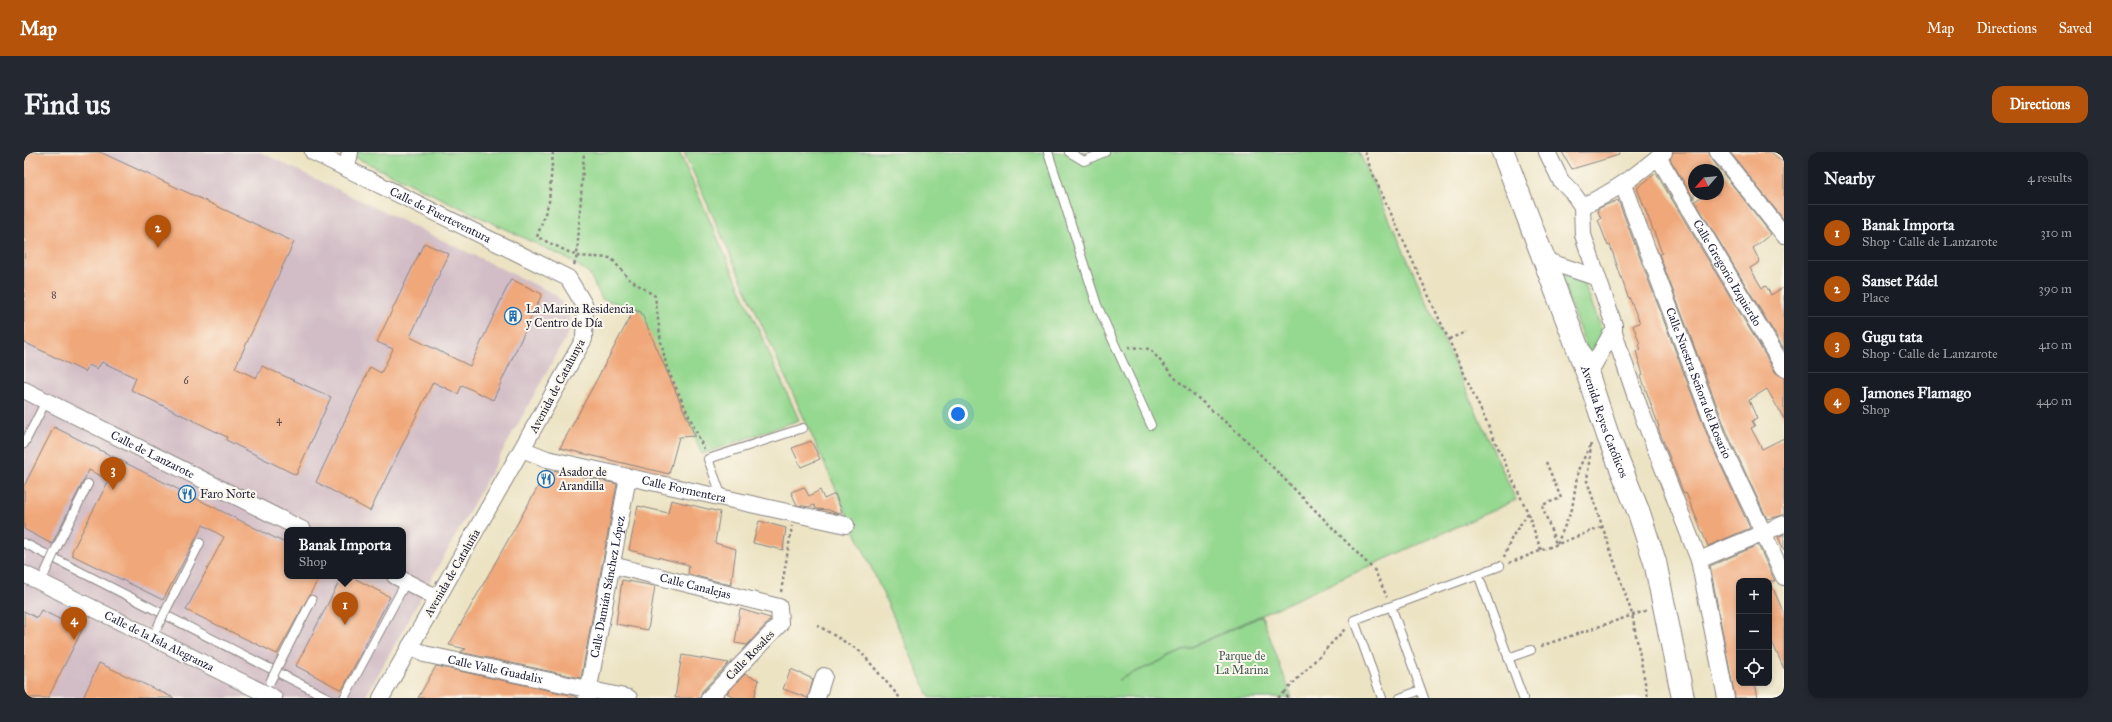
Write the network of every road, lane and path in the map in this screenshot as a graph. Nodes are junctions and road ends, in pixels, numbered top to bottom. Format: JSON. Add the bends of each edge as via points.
{"nodes":[{"id":1,"x":313,"y":152,"type":"edge"},
{"id":2,"x":342,"y":152,"type":"edge"},
{"id":3,"x":553,"y":152,"type":"edge"},
{"id":4,"x":584,"y":152,"type":"edge"},
{"id":5,"x":1048,"y":152,"type":"edge"},
{"id":6,"x":1068,"y":152,"type":"edge"},
{"id":7,"x":1105,"y":152,"type":"edge"},
{"id":8,"x":1365,"y":152,"type":"edge"},
{"id":9,"x":1503,"y":152,"type":"edge"},
{"id":10,"x":1547,"y":152,"type":"edge"},
{"id":11,"x":1718,"y":152,"type":"edge"},
{"id":12,"x":1661,"y":155,"type":"edge"},
{"id":13,"x":348,"y":160,"type":"edge"},
{"id":14,"x":1623,"y":185,"type":"junction"},
{"id":15,"x":1582,"y":206,"type":"junction"},
{"id":16,"x":1784,"y":235,"type":"edge"},
{"id":17,"x":577,"y":256,"type":"junction"},
{"id":18,"x":1544,"y":260,"type":"junction"},
{"id":19,"x":1598,"y":276,"type":"junction"},
{"id":20,"x":568,"y":278,"type":"junction"},
{"id":21,"x":1466,"y":332,"type":"dead end"},
{"id":22,"x":1614,"y":333,"type":"junction"},
{"id":23,"x":1449,"y":339,"type":"junction"},
{"id":24,"x":1115,"y":346,"type":"junction"},
{"id":25,"x":1784,"y":368,"type":"edge"},
{"id":26,"x":1588,"y":376,"type":"junction"},
{"id":27,"x":24,"y":390,"type":"edge"},
{"id":28,"x":46,"y":401,"type":"junction"},
{"id":29,"x":1151,"y":425,"type":"dead end"},
{"id":30,"x":803,"y":428,"type":"dead end"},
{"id":31,"x":24,"y":444,"type":"edge"},
{"id":32,"x":522,"y":449,"type":"junction"},
{"id":33,"x":708,"y":459,"type":"junction"},
{"id":34,"x":1546,"y":462,"type":"dead end"},
{"id":35,"x":628,"y":476,"type":"junction"},
{"id":36,"x":88,"y":484,"type":"dead end"},
{"id":37,"x":722,"y":497,"type":"junction"},
{"id":38,"x":794,"y":513,"type":"junction"},
{"id":39,"x":1528,"y":513,"type":"junction"},
{"id":40,"x":1784,"y":524,"type":"edge"},
{"id":41,"x":846,"y":525,"type":"dead end"},
{"id":42,"x":1604,"y":526,"type":"junction"},
{"id":43,"x":297,"y":527,"type":"edge"},
{"id":44,"x":1764,"y":533,"type":"junction"},
{"id":45,"x":24,"y":543,"type":"edge"},
{"id":46,"x":200,"y":543,"type":"dead end"},
{"id":47,"x":1556,"y":544,"type":"junction"},
{"id":48,"x":1541,"y":550,"type":"junction"},
{"id":49,"x":1699,"y":560,"type":"junction"},
{"id":50,"x":612,"y":565,"type":"junction"},
{"id":51,"x":1500,"y":566,"type":"junction"},
{"id":52,"x":24,"y":574,"type":"edge"},
{"id":53,"x":1478,"y":574,"type":"junction"},
{"id":54,"x":1784,"y":577,"type":"edge"},
{"id":55,"x":42,"y":578,"type":"junction"},
{"id":56,"x":400,"y":579,"type":"edge"},
{"id":57,"x":438,"y":598,"type":"junction"},
{"id":58,"x":312,"y":600,"type":"dead end"},
{"id":59,"x":1391,"y":606,"type":"junction"},
{"id":60,"x":779,"y":607,"type":"junction"},
{"id":61,"x":1650,"y":609,"type":"dead end"},
{"id":62,"x":1632,"y":614,"type":"junction"},
{"id":63,"x":1354,"y":620,"type":"junction"},
{"id":64,"x":817,"y":624,"type":"dead end"},
{"id":65,"x":154,"y":633,"type":"junction"},
{"id":66,"x":410,"y":646,"type":"junction"},
{"id":67,"x":1542,"y":646,"type":"dead end"},
{"id":68,"x":1531,"y":650,"type":"dead end"},
{"id":69,"x":1508,"y":658,"type":"junction"},
{"id":70,"x":824,"y":676,"type":"dead end"},
{"id":71,"x":270,"y":691,"type":"edge"},
{"id":72,"x":1285,"y":692,"type":"junction"},
{"id":73,"x":588,"y":694,"type":"edge"},
{"id":74,"x":1422,"y":694,"type":"edge"},
{"id":75,"x":328,"y":698,"type":"edge"},
{"id":76,"x":344,"y":698,"type":"edge"},
{"id":77,"x":381,"y":698,"type":"edge"},
{"id":78,"x":629,"y":698,"type":"edge"},
{"id":79,"x":709,"y":698,"type":"edge"},
{"id":80,"x":816,"y":698,"type":"edge"},
{"id":81,"x":900,"y":698,"type":"edge"},
{"id":82,"x":1278,"y":698,"type":"edge"},
{"id":83,"x":1288,"y":698,"type":"edge"},
{"id":84,"x":1382,"y":698,"type":"edge"},
{"id":85,"x":1400,"y":698,"type":"edge"},
{"id":86,"x":1523,"y":698,"type":"edge"},
{"id":87,"x":1648,"y":698,"type":"edge"},
{"id":88,"x":1683,"y":698,"type":"edge"},
{"id":89,"x":1726,"y":698,"type":"edge"}],
"edges":[{"from":1,"to":13,"type":"street","name":"Calle de Fuerteventura"},
{"from":2,"to":13,"type":"street"},
{"from":3,"to":17,"type":"path","via":[[549,202],[537,237]]},
{"from":4,"to":17,"type":"path"},
{"from":5,"to":24,"type":"lane","via":[[1097,305]]},
{"from":6,"to":7,"type":"lane","via":[[1084,161]]},
{"from":8,"to":23,"type":"path"},
{"from":9,"to":18,"type":"main road","name":"Avenida Reyes Católicos"},
{"from":10,"to":15,"type":"street","via":[[1561,182]]},
{"from":11,"to":16,"type":"street"},
{"from":12,"to":14,"type":"street"},
{"from":12,"to":25,"type":"street","name":"Calle Gregorio Izquierdo"},
{"from":13,"to":20,"type":"street","name":"Calle de Fuerteventura"},
{"from":14,"to":15,"type":"street"},
{"from":14,"to":44,"type":"street","name":"Calle Nuestra Señora del Rosario","via":[[1711,420]]},
{"from":15,"to":19,"type":"street","via":[[1583,235]]},
{"from":17,"to":20,"type":"path"},
{"from":17,"to":33,"type":"path","via":[[611,258],[629,279],[655,296],[667,368]]},
{"from":18,"to":19,"type":"street"},
{"from":18,"to":26,"type":"main road","name":"Avenida Reyes Católicos"},
{"from":19,"to":22,"type":"street","via":[[1614,325]]},
{"from":20,"to":32,"type":"street","name":"Avenida de Catalunya","via":[[585,306],[584,339]]},
{"from":21,"to":23,"type":"path"},
{"from":22,"to":26,"type":"street"},
{"from":22,"to":49,"type":"street","via":[[1648,430]]},
{"from":23,"to":39,"type":"path"},
{"from":24,"to":29,"type":"lane"},
{"from":24,"to":59,"type":"path","via":[[1150,349],[1176,379],[1246,440],[1375,570]]},
{"from":26,"to":88,"type":"main road","name":"Avenida Reyes Católicos","via":[[1655,562]]},
{"from":27,"to":28,"type":"street","name":"Calle de Lanzarote"},
{"from":28,"to":31,"type":"lane"},
{"from":28,"to":43,"type":"street","name":"Calle de Lanzarote"},
{"from":30,"to":33,"type":"lane"},
{"from":32,"to":35,"type":"street","name":"Calle Formentera","via":[[547,459]]},
{"from":32,"to":57,"type":"street","name":"Avenida de Cataluña"},
{"from":33,"to":37,"type":"lane"},
{"from":34,"to":47,"type":"path","via":[[1561,498],[1542,505]]},
{"from":35,"to":37,"type":"street","name":"Calle Formentera"},
{"from":35,"to":50,"type":"street","name":"Calle Damián Sánchez López"},
{"from":36,"to":55,"type":"lane","bridge":true},
{"from":37,"to":38,"type":"street","name":"Calle Formentera"},
{"from":38,"to":41,"type":"street","name":"Calle Formentera"},
{"from":38,"to":60,"type":"path"},
{"from":39,"to":48,"type":"path"},
{"from":39,"to":51,"type":"path","via":[[1512,537]]},
{"from":40,"to":44,"type":"street"},
{"from":42,"to":47,"type":"path"},
{"from":42,"to":47,"type":"path","via":[[1587,481],[1592,442],[1578,470],[1572,509]]},
{"from":42,"to":62,"type":"path"},
{"from":44,"to":49,"type":"street"},
{"from":44,"to":54,"type":"street","name":"Calle Nuestra Señora del Rosario"},
{"from":45,"to":75,"type":"lane"},
{"from":46,"to":65,"type":"lane","bridge":true},
{"from":47,"to":48,"type":"path"},
{"from":48,"to":51,"type":"path"},
{"from":49,"to":89,"type":"street"},
{"from":50,"to":60,"type":"street","name":"Calle Canalejas"},
{"from":50,"to":73,"type":"street","name":"Calle Damián Sánchez López"},
{"from":51,"to":53,"type":"lane"},
{"from":52,"to":55,"type":"street","name":"Calle de la Isla Alegranza"},
{"from":53,"to":59,"type":"lane"},
{"from":53,"to":69,"type":"lane"},
{"from":55,"to":65,"type":"street","name":"Calle de la Isla Alegranza"},
{"from":56,"to":57,"type":"street"},
{"from":56,"to":76,"type":"lane"},
{"from":57,"to":66,"type":"street","name":"Avenida de Cataluña"},
{"from":58,"to":71,"type":"lane","bridge":true,"via":[[279,664]]},
{"from":59,"to":63,"type":"lane"},
{"from":59,"to":74,"type":"lane"},
{"from":60,"to":79,"type":"street","name":"Calle Rosales","via":[[780,624]]},
{"from":61,"to":62,"type":"path"},
{"from":62,"to":67,"type":"path"},
{"from":62,"to":87,"type":"path"},
{"from":63,"to":72,"type":"path"},
{"from":63,"to":84,"type":"lane"},
{"from":64,"to":81,"type":"path","via":[[860,651]]},
{"from":65,"to":71,"type":"street","name":"Calle de la Isla Alegranza"},
{"from":66,"to":73,"type":"street","name":"Calle Valle Guadalix","via":[[424,654]]},
{"from":66,"to":77,"type":"street","name":"Avenida de Cataluña"},
{"from":68,"to":69,"type":"lane"},
{"from":69,"to":86,"type":"lane"},
{"from":70,"to":80,"type":"street"},
{"from":72,"to":82,"type":"path"},
{"from":72,"to":83,"type":"path"},
{"from":73,"to":78,"type":"street","name":"Calle Valle Guadalix"},
{"from":74,"to":85,"type":"lane"}]}
